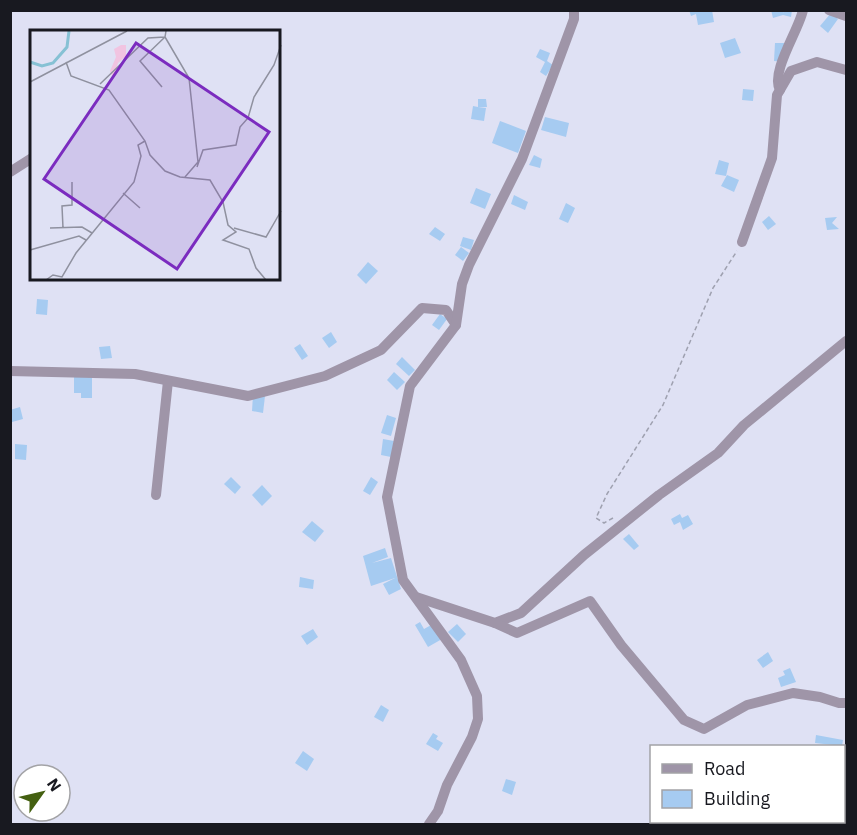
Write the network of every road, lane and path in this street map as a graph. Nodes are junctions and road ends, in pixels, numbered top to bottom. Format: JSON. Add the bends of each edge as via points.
{"nodes":[{"id":1,"x":574,"y":10,"type":"edge"},
{"id":2,"x":803,"y":10,"type":"edge"},
{"id":3,"x":830,"y":10,"type":"edge"},
{"id":4,"x":846,"y":16,"type":"edge"},
{"id":5,"x":846,"y":70,"type":"edge"},
{"id":6,"x":780,"y":90,"type":"junction"},
{"id":7,"x":30,"y":159,"type":"edge"},
{"id":8,"x":10,"y":172,"type":"edge"},
{"id":9,"x":742,"y":242,"type":"joint"},
{"id":10,"x":456,"y":325,"type":"junction"},
{"id":11,"x":846,"y":341,"type":"edge"},
{"id":12,"x":10,"y":371,"type":"edge"},
{"id":13,"x":168,"y":381,"type":"junction"},
{"id":14,"x":156,"y":495,"type":"dead end"},
{"id":15,"x":614,"y":518,"type":"dead end"},
{"id":16,"x":416,"y":597,"type":"junction"},
{"id":17,"x":495,"y":623,"type":"junction"},
{"id":18,"x":846,"y":703,"type":"edge"},
{"id":19,"x":429,"y":825,"type":"edge"}],
"edges":[{"from":1,"to":10,"type":"street","via":[[522,159],[469,265]]},
{"from":2,"to":6,"type":"street","via":[[778,78]]},
{"from":3,"to":4,"type":"street"},
{"from":5,"to":6,"type":"street","via":[[816,62],[791,71]]},
{"from":6,"to":9,"type":"street","via":[[772,158]]},
{"from":7,"to":8,"type":"street"},
{"from":9,"to":15,"type":"path","via":[[713,288],[663,405],[596,518],[604,523]]},
{"from":10,"to":13,"type":"street","via":[[446,310],[422,308],[381,350],[325,376],[248,396]]},
{"from":10,"to":16,"type":"street","via":[[410,386],[387,496],[403,580]]},
{"from":11,"to":17,"type":"street","via":[[744,424],[718,453],[585,555],[521,613]]},
{"from":12,"to":13,"type":"street","via":[[135,374]]},
{"from":13,"to":14,"type":"street"},
{"from":16,"to":17,"type":"street"},
{"from":16,"to":19,"type":"street","via":[[461,660],[477,696],[478,719],[472,737]]},
{"from":17,"to":18,"type":"street","via":[[517,633],[590,601],[684,720],[704,729],[747,705],[793,693]]}]}
